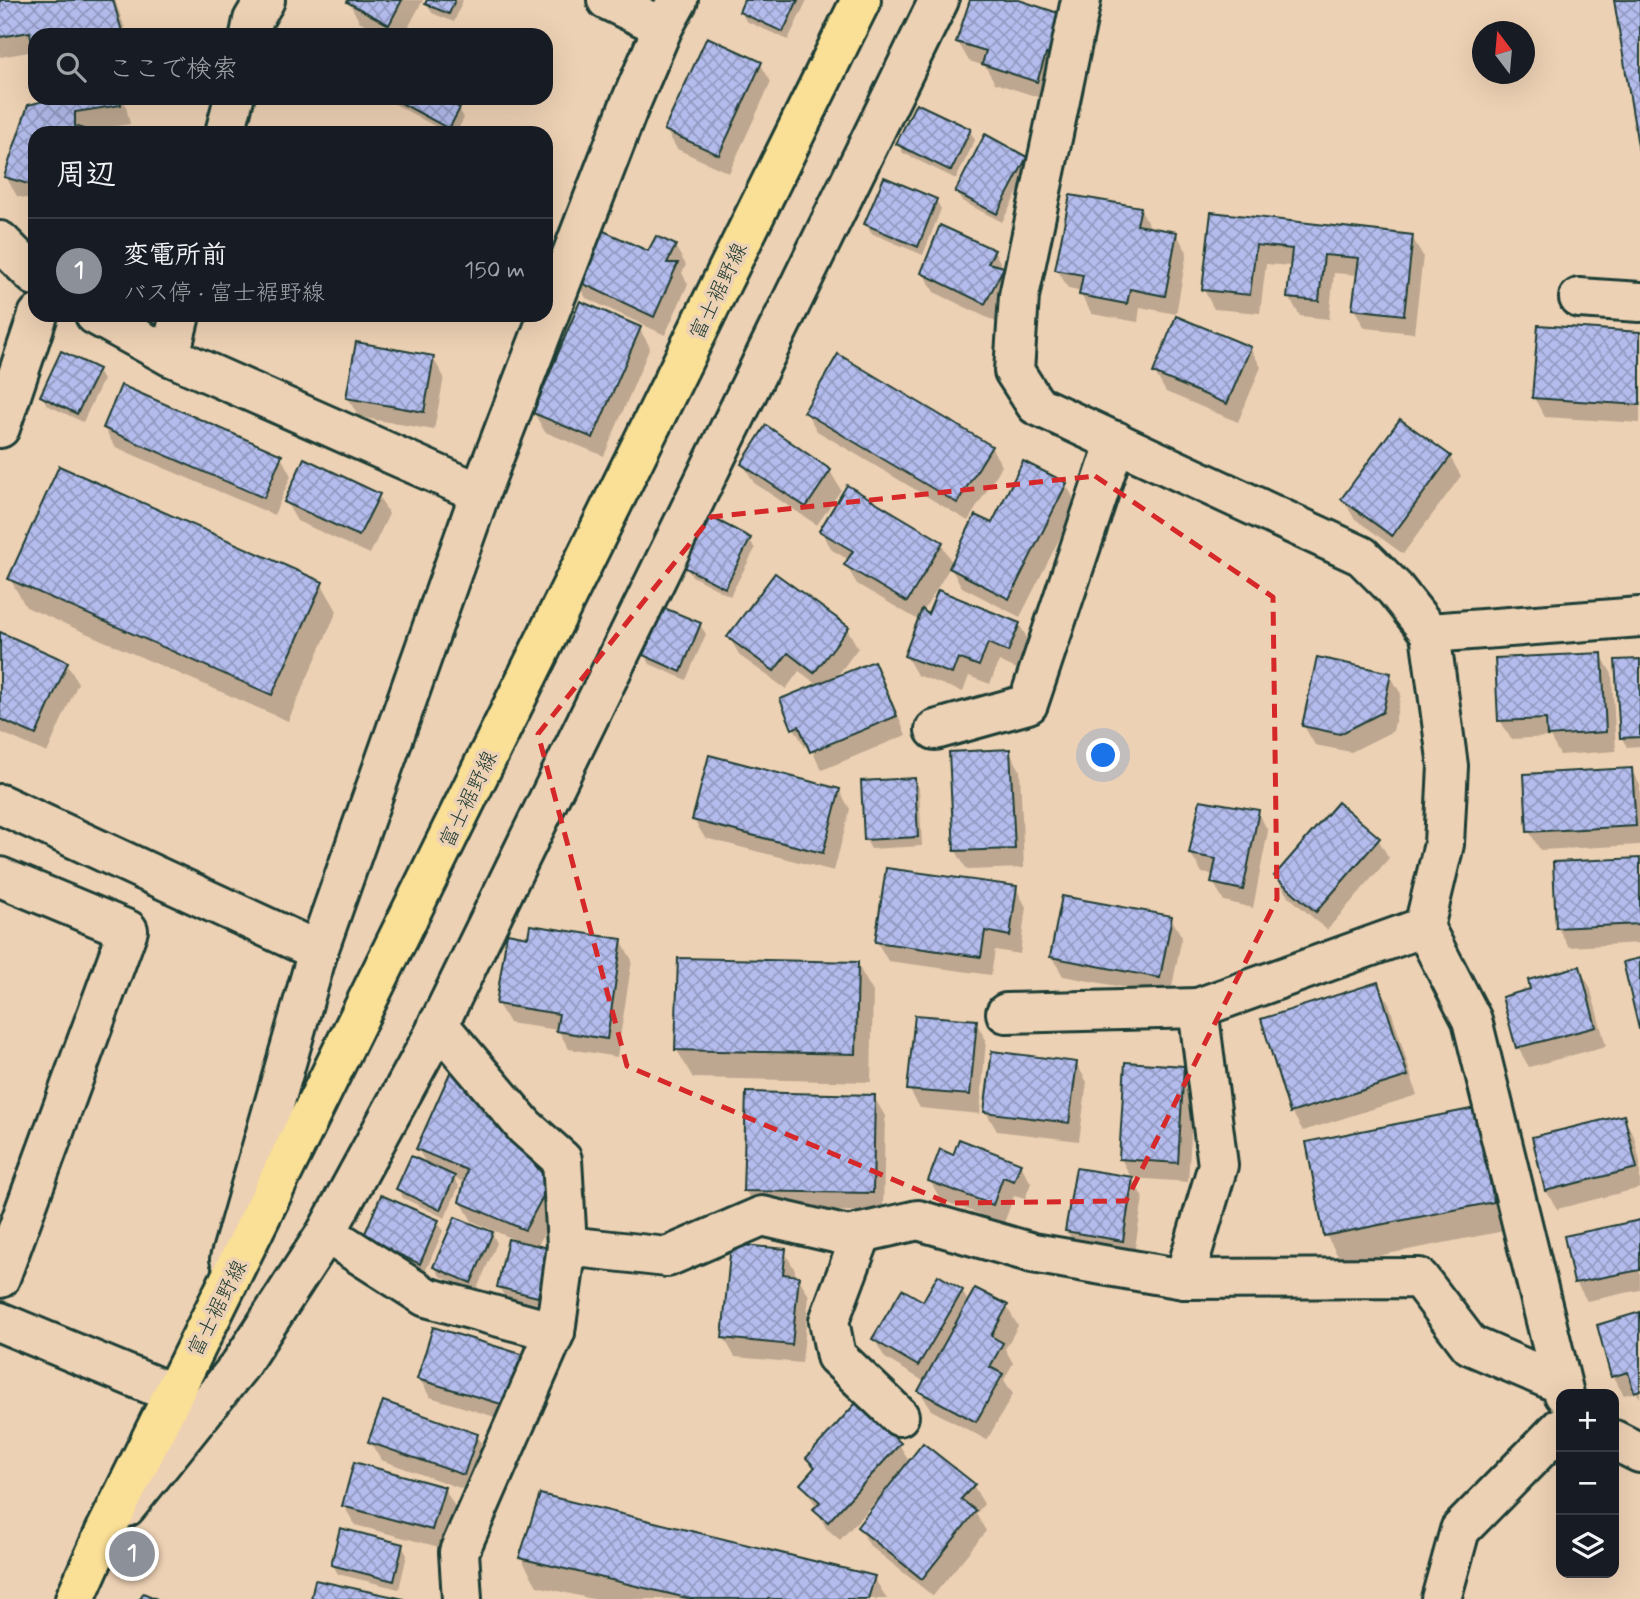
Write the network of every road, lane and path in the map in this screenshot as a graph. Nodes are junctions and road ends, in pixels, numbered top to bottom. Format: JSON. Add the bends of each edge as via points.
{"nodes":[{"id":1,"x":265,"y":0,"type":"edge"},
{"id":2,"x":607,"y":0,"type":"edge"},
{"id":3,"x":861,"y":0,"type":"edge"},
{"id":4,"x":939,"y":0,"type":"edge"},
{"id":5,"x":1081,"y":0,"type":"edge"},
{"id":6,"x":671,"y":13,"type":"edge"},
{"id":7,"x":251,"y":28,"type":"edge"},
{"id":8,"x":232,"y":105,"type":"edge"},
{"id":9,"x":227,"y":126,"type":"edge"},
{"id":10,"x":0,"y":241,"type":"edge"},
{"id":11,"x":28,"y":269,"type":"edge"},
{"id":12,"x":1579,"y":298,"type":"dead end"},
{"id":13,"x":1640,"y":302,"type":"edge"},
{"id":14,"x":553,"y":304,"type":"edge"},
{"id":15,"x":36,"y":322,"type":"edge"},
{"id":16,"x":108,"y":322,"type":"edge"},
{"id":17,"x":178,"y":322,"type":"edge"},
{"id":18,"x":546,"y":322,"type":"edge"},
{"id":19,"x":170,"y":356,"type":"junction"},
{"id":20,"x":0,"y":428,"type":"edge"},
{"id":21,"x":1116,"y":441,"type":"junction"},
{"id":22,"x":480,"y":493,"type":"junction"},
{"id":23,"x":1640,"y":617,"type":"edge"},
{"id":24,"x":1430,"y":633,"type":"junction"},
{"id":25,"x":935,"y":730,"type":"dead end"},
{"id":26,"x":0,"y":804,"type":"edge"},
{"id":27,"x":0,"y":877,"type":"edge"},
{"id":28,"x":1424,"y":927,"type":"junction"},
{"id":29,"x":318,"y":951,"type":"junction"},
{"id":30,"x":1198,"y":1008,"type":"junction"},
{"id":31,"x":1006,"y":1013,"type":"dead end"},
{"id":32,"x":439,"y":1024,"type":"junction"},
{"id":33,"x":326,"y":1233,"type":"junction"},
{"id":34,"x":862,"y":1233,"type":"junction"},
{"id":35,"x":567,"y":1246,"type":"junction"},
{"id":36,"x":0,"y":1278,"type":"edge"},
{"id":37,"x":1184,"y":1279,"type":"junction"},
{"id":38,"x":218,"y":1308,"type":"junction"},
{"id":39,"x":0,"y":1322,"type":"edge"},
{"id":40,"x":555,"y":1332,"type":"junction"},
{"id":41,"x":1562,"y":1389,"type":"edge"},
{"id":42,"x":174,"y":1394,"type":"junction"},
{"id":43,"x":899,"y":1416,"type":"dead end"},
{"id":44,"x":1556,"y":1432,"type":"edge"},
{"id":45,"x":1619,"y":1442,"type":"edge"},
{"id":46,"x":1640,"y":1453,"type":"edge"},
{"id":47,"x":104,"y":1535,"type":"junction"},
{"id":48,"x":75,"y":1599,"type":"edge"},
{"id":49,"x":462,"y":1599,"type":"edge"},
{"id":50,"x":1441,"y":1599,"type":"edge"}],
"edges":[{"from":1,"to":7,"type":"street"},
{"from":2,"to":6,"type":"street"},
{"from":3,"to":38,"type":"main road","name":"富士裾野線"},
{"from":4,"to":32,"type":"street"},
{"from":5,"to":21,"type":"street","via":[[1019,296],[1014,371],[1036,405]]},
{"from":6,"to":14,"type":"street","via":[[628,109]]},
{"from":8,"to":9,"type":"street"},
{"from":10,"to":11,"type":"street"},
{"from":12,"to":13,"type":"street"},
{"from":15,"to":20,"type":"street"},
{"from":16,"to":19,"type":"street"},
{"from":17,"to":19,"type":"street"},
{"from":18,"to":22,"type":"street"},
{"from":19,"to":22,"type":"street"},
{"from":21,"to":24,"type":"street","via":[[1362,556]]},
{"from":21,"to":25,"type":"street","via":[[1028,704]]},
{"from":22,"to":29,"type":"street"},
{"from":23,"to":24,"type":"street"},
{"from":24,"to":28,"type":"street","via":[[1447,766],[1444,844]]},
{"from":26,"to":29,"type":"street"},
{"from":27,"to":36,"type":"street","via":[[128,930]]},
{"from":28,"to":30,"type":"street"},
{"from":28,"to":41,"type":"street","via":[[1472,1020]]},
{"from":29,"to":38,"type":"street"},
{"from":30,"to":31,"type":"street"},
{"from":30,"to":37,"type":"street","via":[[1218,1165]]},
{"from":32,"to":33,"type":"street"},
{"from":32,"to":35,"type":"street","via":[[525,1127],[562,1160]]},
{"from":33,"to":40,"type":"street","via":[[426,1297]]},
{"from":33,"to":47,"type":"street","via":[[240,1365]]},
{"from":34,"to":35,"type":"street","via":[[848,1236],[762,1216],[667,1257]]},
{"from":34,"to":37,"type":"street","via":[[918,1220],[1032,1253]]},
{"from":34,"to":43,"type":"street","via":[[829,1321],[835,1356]]},
{"from":35,"to":40,"type":"street"},
{"from":37,"to":41,"type":"street","via":[[1419,1278],[1470,1345]]},
{"from":38,"to":42,"type":"main road","name":"富士裾野線"},
{"from":39,"to":42,"type":"street"},
{"from":40,"to":49,"type":"street","via":[[459,1552]]},
{"from":42,"to":47,"type":"main road","name":"富士裾野線"},
{"from":44,"to":50,"type":"street","via":[[1460,1530]]},
{"from":45,"to":46,"type":"street"},
{"from":47,"to":48,"type":"main road","name":"富士裾野線"}]}
